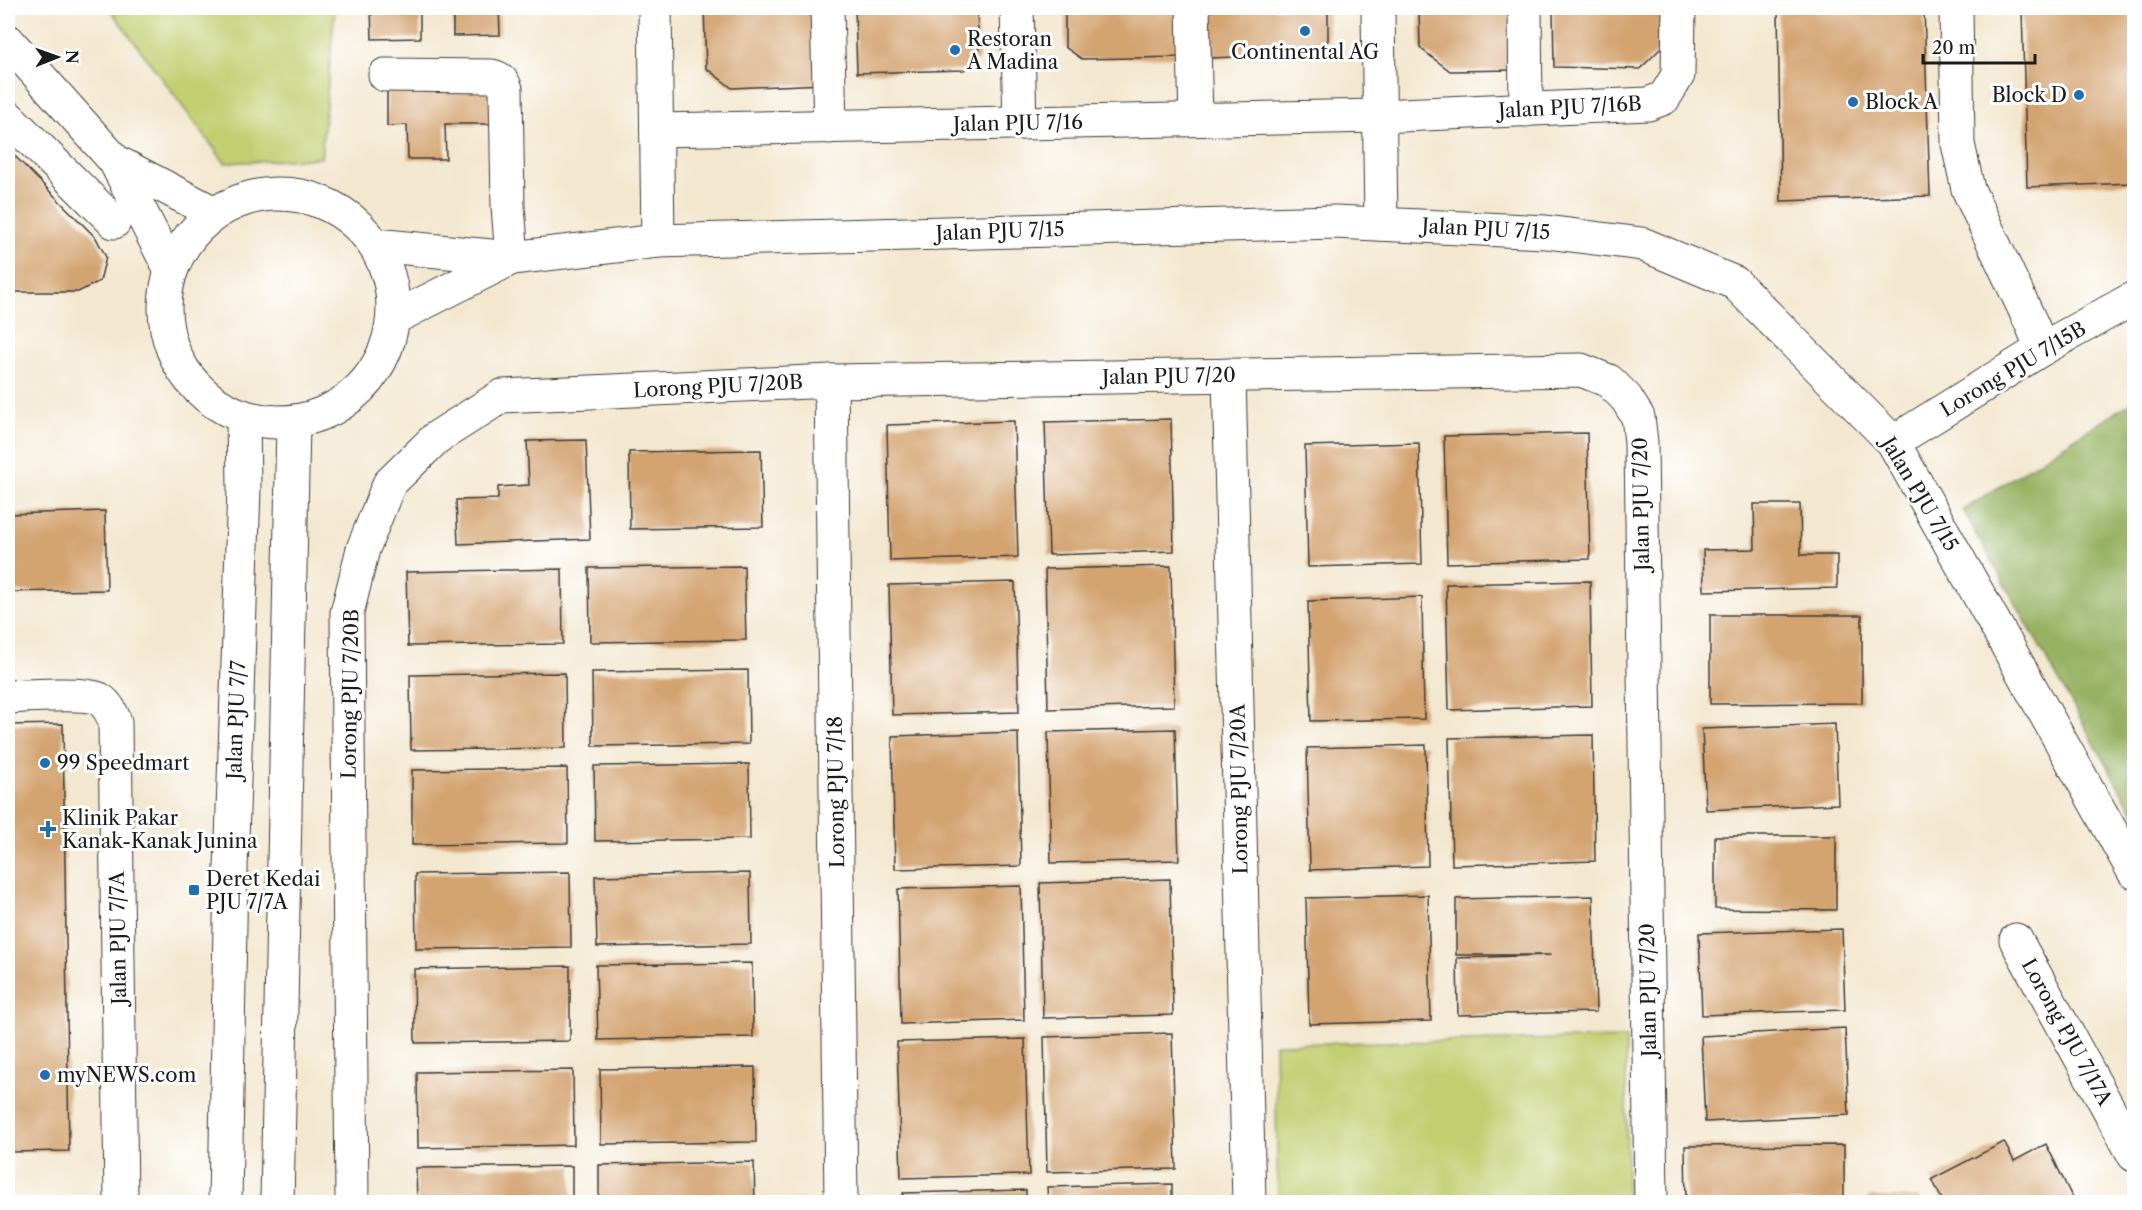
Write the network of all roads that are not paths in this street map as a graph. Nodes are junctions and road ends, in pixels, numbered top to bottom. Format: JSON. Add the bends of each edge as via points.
{"nodes":[{"id":1,"x":655,"y":8,"type":"edge"},
{"id":2,"x":827,"y":8,"type":"edge"},
{"id":3,"x":1017,"y":8,"type":"edge"},
{"id":4,"x":1193,"y":8,"type":"edge"},
{"id":5,"x":1378,"y":8,"type":"edge"},
{"id":6,"x":1525,"y":8,"type":"edge"},
{"id":7,"x":1680,"y":8,"type":"edge"},
{"id":8,"x":1956,"y":8,"type":"edge"},
{"id":9,"x":9,"y":47,"type":"edge"},
{"id":10,"x":385,"y":75,"type":"dead end"},
{"id":11,"x":1526,"y":110,"type":"junction"},
{"id":12,"x":1379,"y":116,"type":"junction"},
{"id":13,"x":8,"y":117,"type":"edge"},
{"id":14,"x":1196,"y":120,"type":"junction"},
{"id":15,"x":1020,"y":123,"type":"junction"},
{"id":16,"x":830,"y":126,"type":"junction"},
{"id":17,"x":657,"y":130,"type":"junction"},
{"id":18,"x":115,"y":161,"type":"junction"},
{"id":19,"x":214,"y":213,"type":"junction"},
{"id":20,"x":114,"y":222,"type":"dead end"},
{"id":21,"x":1381,"y":224,"type":"junction"},
{"id":22,"x":658,"y":241,"type":"junction"},
{"id":23,"x":375,"y":245,"type":"junction"},
{"id":24,"x":512,"y":258,"type":"junction"},
{"id":25,"x":171,"y":271,"type":"junction"},
{"id":26,"x":2134,"y":298,"type":"edge"},
{"id":27,"x":394,"y":318,"type":"junction"},
{"id":28,"x":2042,"y":349,"type":"junction"},
{"id":29,"x":1229,"y":375,"type":"junction"},
{"id":30,"x":831,"y":381,"type":"junction"},
{"id":31,"x":243,"y":418,"type":"junction"},
{"id":32,"x":293,"y":423,"type":"junction"},
{"id":33,"x":1893,"y":442,"type":"junction"},
{"id":34,"x":8,"y":697,"type":"edge"},
{"id":35,"x":2134,"y":873,"type":"edge"},
{"id":36,"x":2016,"y":940,"type":"dead end"},
{"id":37,"x":2134,"y":1155,"type":"edge"},
{"id":38,"x":121,"y":1203,"type":"edge"},
{"id":39,"x":225,"y":1203,"type":"edge"},
{"id":40,"x":277,"y":1203,"type":"edge"},
{"id":41,"x":352,"y":1203,"type":"edge"},
{"id":42,"x":841,"y":1203,"type":"edge"},
{"id":43,"x":1249,"y":1203,"type":"edge"},
{"id":44,"x":1651,"y":1203,"type":"edge"}],
"edges":[{"from":1,"to":17,"type":"street"},
{"from":2,"to":16,"type":"street"},
{"from":3,"to":15,"type":"street"},
{"from":4,"to":14,"type":"street"},
{"from":5,"to":12,"type":"street"},
{"from":6,"to":11,"type":"street"},
{"from":7,"to":11,"type":"street","name":"Jalan PJU 7/16B","via":[[1678,75],[1665,98],[1648,104]]},
{"from":8,"to":28,"type":"street","via":[[1958,144],[1968,189]]},
{"from":9,"to":18,"type":"street"},
{"from":10,"to":24,"type":"street","via":[[492,76],[504,82]]},
{"from":11,"to":12,"type":"street","name":"Jalan PJU 7/16B"},
{"from":12,"to":14,"type":"street","name":"Jalan PJU 7/16"},
{"from":12,"to":21,"type":"street"},
{"from":13,"to":20,"type":"street"},
{"from":14,"to":15,"type":"street","name":"Jalan PJU 7/16"},
{"from":15,"to":16,"type":"street","name":"Jalan PJU 7/16"},
{"from":16,"to":17,"type":"street","name":"Jalan PJU 7/16"},
{"from":17,"to":22,"type":"street"},
{"from":18,"to":19,"type":"street"},
{"from":18,"to":25,"type":"street"},
{"from":19,"to":23,"type":"street","via":[[247,198],[283,193],[319,200],[351,218]]},
{"from":19,"to":25,"type":"street","via":[[187,239]]},
{"from":21,"to":22,"type":"street","name":"Jalan PJU 7/15","via":[[1335,222]]},
{"from":21,"to":33,"type":"street","name":"Jalan PJU 7/15","via":[[1546,232],[1642,244],[1735,283]]},
{"from":22,"to":24,"type":"street","name":"Jalan PJU 7/15"},
{"from":23,"to":24,"type":"street","name":"Jalan PJU 7/15"},
{"from":23,"to":27,"type":"street","via":[[391,280]]},
{"from":24,"to":27,"type":"street","name":"Jalan PJU 7/15"},
{"from":25,"to":31,"type":"street","via":[[164,307],[170,343],[186,376],[211,401]]},
{"from":26,"to":28,"type":"street","name":"Lorong PJU 7/15B"},
{"from":27,"to":32,"type":"street","via":[[383,357],[362,389],[330,412]]},
{"from":28,"to":33,"type":"street","name":"Lorong PJU 7/15B"},
{"from":29,"to":30,"type":"street","name":"Jalan PJU 7/20"},
{"from":29,"to":43,"type":"street","name":"Lorong PJU 7/20A"},
{"from":29,"to":44,"type":"street","name":"Jalan PJU 7/20","via":[[1581,370],[1609,381],[1638,417],[1642,454]]},
{"from":30,"to":41,"type":"street","name":"Lorong PJU 7/20B","via":[[502,396],[436,438],[389,484],[363,549],[348,613]]},
{"from":30,"to":42,"type":"street","name":"Lorong PJU 7/18"},
{"from":31,"to":32,"type":"street"},
{"from":31,"to":39,"type":"street","name":"Jalan PJU 7/7"},
{"from":32,"to":40,"type":"street"},
{"from":33,"to":35,"type":"street","name":"Jalan PJU 7/15"},
{"from":34,"to":38,"type":"street","name":"Jalan PJU 7/7A","via":[[99,699],[110,709],[115,722]]},
{"from":36,"to":37,"type":"street","name":"Lorong PJU 7/17A"}]}
